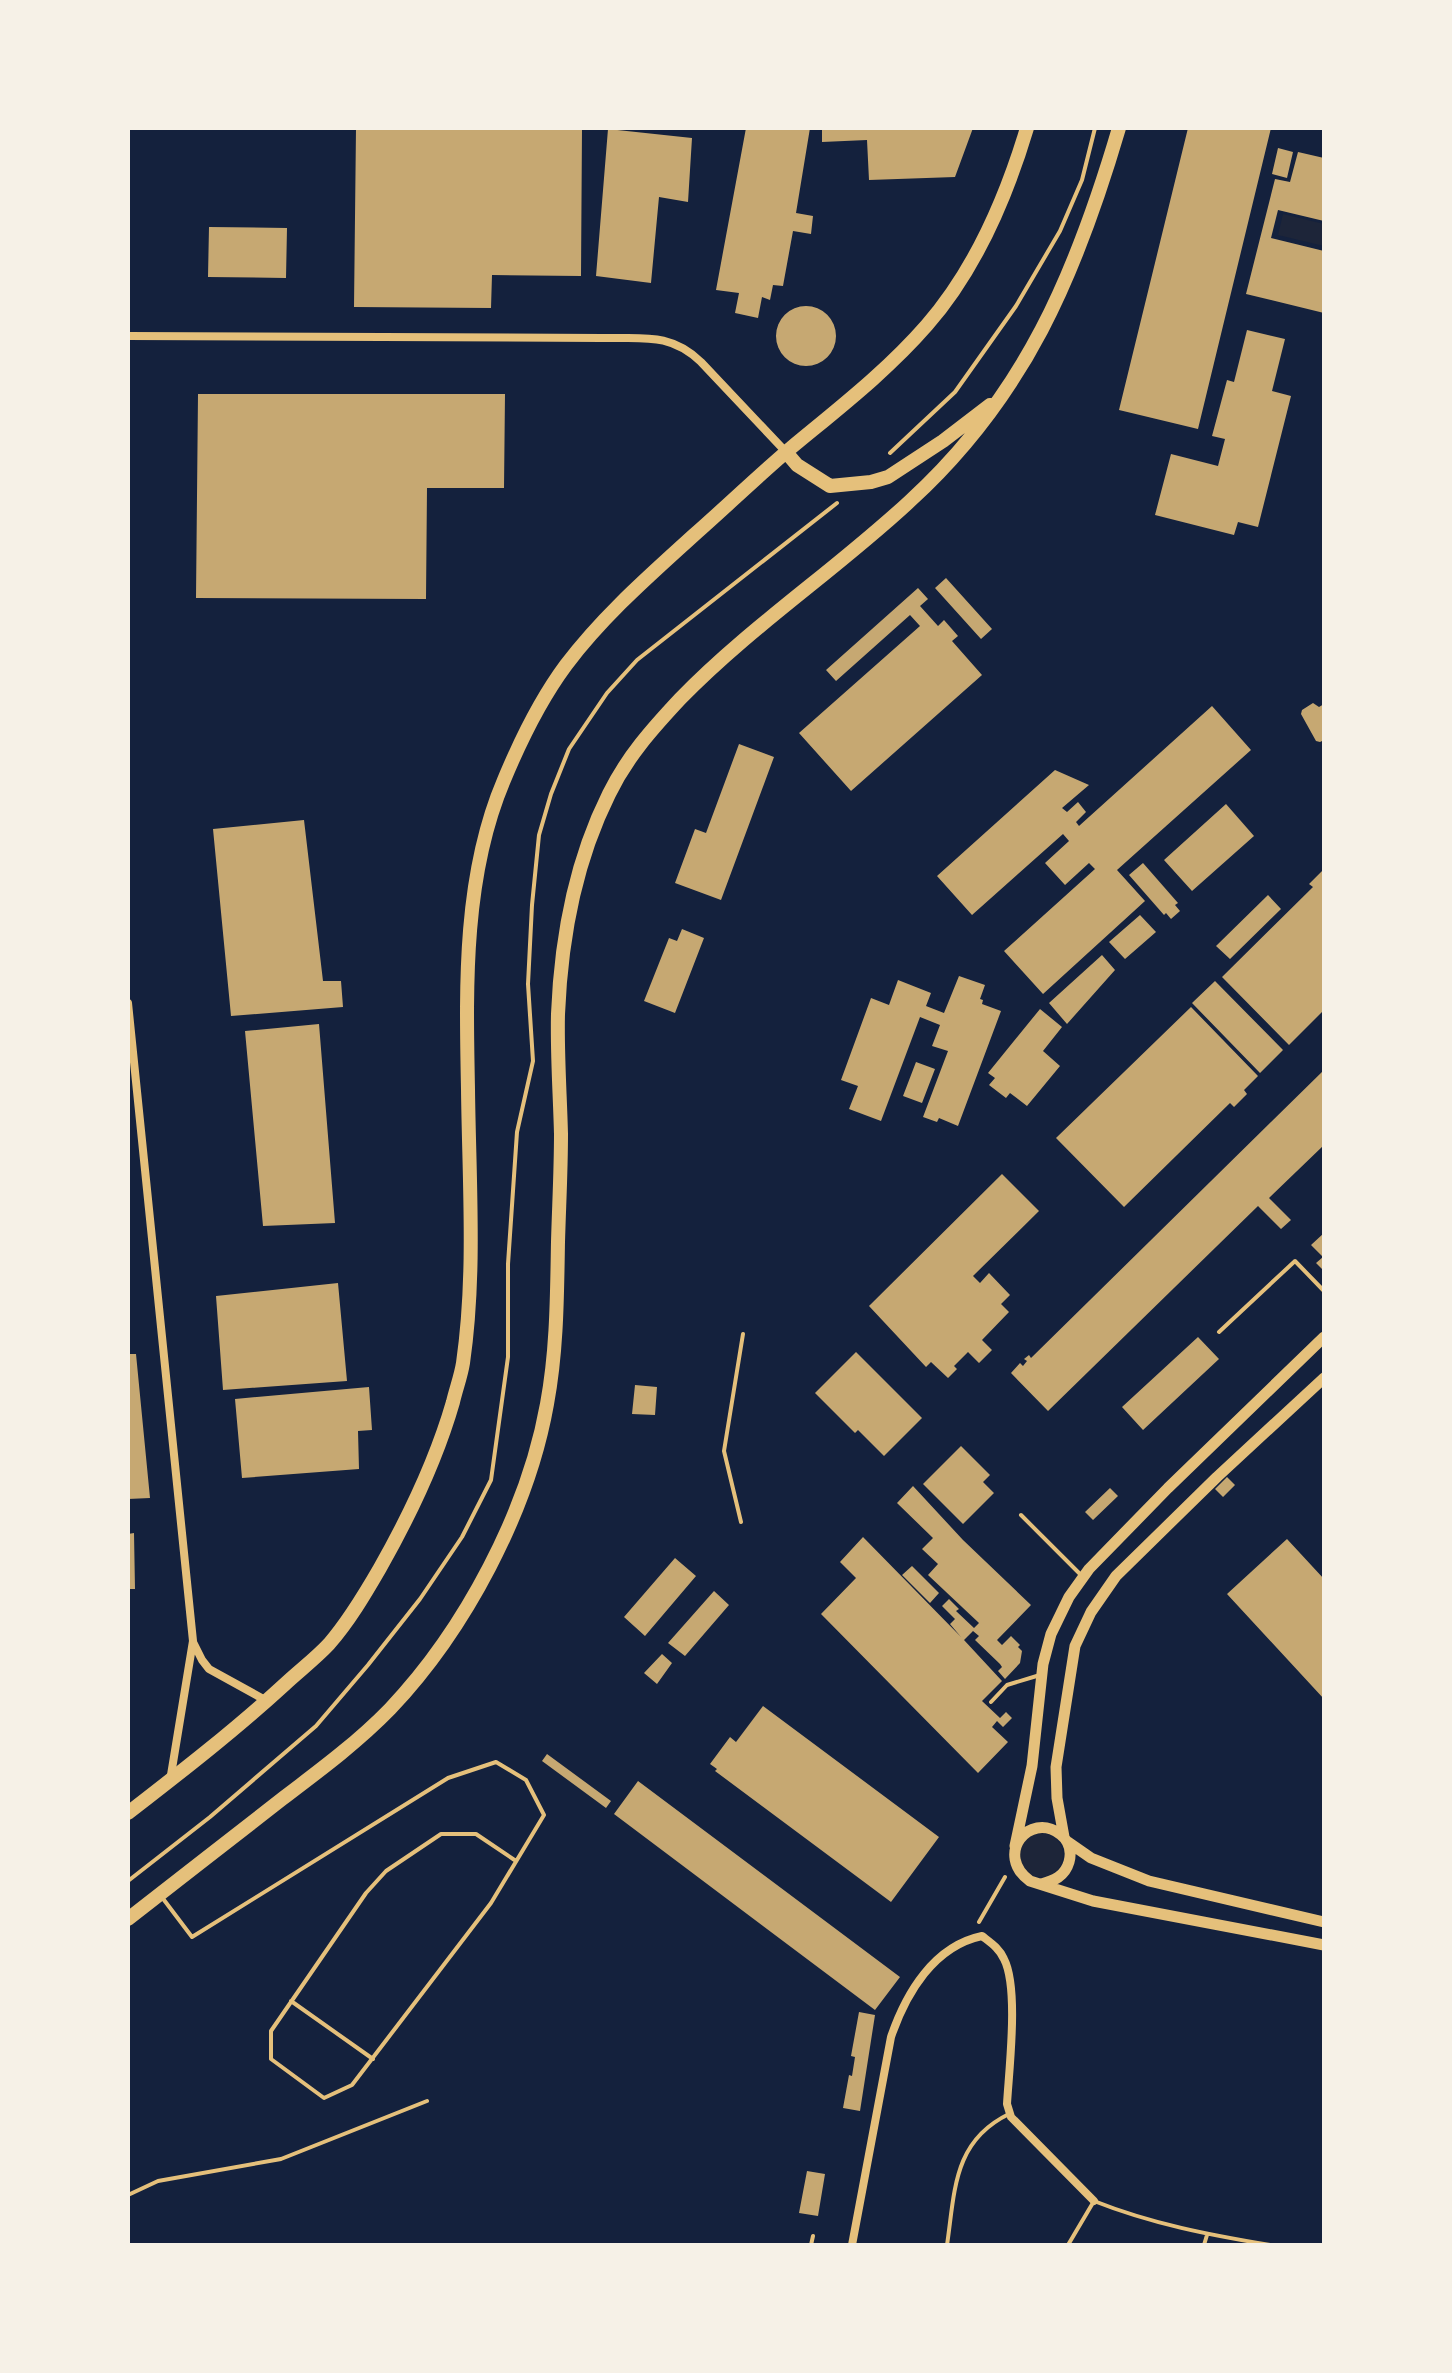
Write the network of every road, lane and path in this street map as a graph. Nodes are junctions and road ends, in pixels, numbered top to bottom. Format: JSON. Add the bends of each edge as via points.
{"nodes":[{"id":1,"x":1027,"y":128,"type":"edge"},
{"id":2,"x":1095,"y":128,"type":"edge"},
{"id":3,"x":1119,"y":128,"type":"edge"},
{"id":4,"x":128,"y":336,"type":"edge"},
{"id":5,"x":1005,"y":393,"type":"junction"},
{"id":6,"x":786,"y":452,"type":"junction"},
{"id":7,"x":884,"y":459,"type":"dead end"},
{"id":8,"x":856,"y":485,"type":"junction"},
{"id":9,"x":128,"y":1003,"type":"edge"},
{"id":10,"x":1324,"y":1291,"type":"edge"},
{"id":11,"x":1219,"y":1332,"type":"dead end"},
{"id":12,"x":743,"y":1334,"type":"dead end"},
{"id":13,"x":1324,"y":1337,"type":"edge"},
{"id":14,"x":1324,"y":1378,"type":"edge"},
{"id":15,"x":1021,"y":1515,"type":"dead end"},
{"id":16,"x":741,"y":1522,"type":"dead end"},
{"id":17,"x":1083,"y":1578,"type":"junction"},
{"id":18,"x":193,"y":1641,"type":"junction"},
{"id":19,"x":1042,"y":1674,"type":"junction"},
{"id":20,"x":267,"y":1701,"type":"junction"},
{"id":21,"x":991,"y":1702,"type":"dead end"},
{"id":22,"x":170,"y":1781,"type":"junction"},
{"id":23,"x":128,"y":1813,"type":"edge"},
{"id":24,"x":1066,"y":1839,"type":"junction"},
{"id":25,"x":1015,"y":1846,"type":"junction"},
{"id":26,"x":516,"y":1861,"type":"junction"},
{"id":27,"x":1014,"y":1861,"type":"junction"},
{"id":28,"x":128,"y":1881,"type":"edge"},
{"id":29,"x":1041,"y":1884,"type":"junction"},
{"id":30,"x":159,"y":1895,"type":"junction"},
{"id":31,"x":128,"y":1919,"type":"edge"},
{"id":32,"x":1324,"y":1922,"type":"edge"},
{"id":33,"x":969,"y":1939,"type":"junction"},
{"id":34,"x":1324,"y":1945,"type":"edge"},
{"id":35,"x":291,"y":2001,"type":"junction"},
{"id":36,"x":373,"y":2059,"type":"junction"},
{"id":37,"x":427,"y":2101,"type":"dead end"},
{"id":38,"x":1010,"y":2114,"type":"junction"},
{"id":39,"x":128,"y":2195,"type":"edge"},
{"id":40,"x":1094,"y":2201,"type":"junction"},
{"id":41,"x":1207,"y":2235,"type":"junction"},
{"id":42,"x":813,"y":2236,"type":"dead end"},
{"id":43,"x":811,"y":2245,"type":"edge"},
{"id":44,"x":852,"y":2245,"type":"edge"},
{"id":45,"x":947,"y":2245,"type":"edge"},
{"id":46,"x":1068,"y":2245,"type":"edge"},
{"id":47,"x":1204,"y":2245,"type":"edge"},
{"id":48,"x":1270,"y":2245,"type":"edge"}],
"edges":[{"from":1,"to":6,"type":"highway","via":[[1012,180],[987,233],[929,323],[880,374]]},
{"from":2,"to":7,"type":"path","via":[[1082,180],[1060,231],[1016,306],[955,392]]},
{"from":3,"to":5,"type":"highway","via":[[1075,260],[1050,317]]},
{"from":4,"to":6,"type":"street","via":[[602,338],[676,343],[690,351]]},
{"from":5,"to":8,"type":"highway","via":[[888,477]]},
{"from":5,"to":30,"type":"highway","via":[[912,500],[706,673],[627,761],[590,838],[565,942],[558,1016],[557,1330],[537,1448],[503,1538],[459,1621],[387,1713]]},
{"from":6,"to":8,"type":"highway","via":[[830,486]]},
{"from":6,"to":20,"type":"highway","via":[[594,630],[542,702],[501,787],[478,869],[471,929],[469,1270],[463,1366],[429,1473],[360,1603],[328,1644]]},
{"from":8,"to":28,"type":"path","via":[[637,660],[569,749],[551,794],[539,835],[532,905],[528,984],[533,1061],[517,1132],[508,1357],[491,1480],[462,1537],[411,1610],[316,1726]]},
{"from":9,"to":18,"type":"street"},
{"from":10,"to":11,"type":"lane","via":[[1295,1261]]},
{"from":12,"to":16,"type":"lane","via":[[724,1451]]},
{"from":13,"to":17,"type":"street"},
{"from":14,"to":24,"type":"street","via":[[1116,1576],[1091,1612],[1075,1646],[1056,1767]]},
{"from":15,"to":17,"type":"lane"},
{"from":17,"to":19,"type":"street","via":[[1051,1634]]},
{"from":18,"to":20,"type":"street","via":[[209,1669]]},
{"from":18,"to":22,"type":"street"},
{"from":19,"to":21,"type":"lane","via":[[1007,1685]]},
{"from":19,"to":25,"type":"street","via":[[1032,1766]]},
{"from":20,"to":22,"type":"highway"},
{"from":22,"to":23,"type":"highway"},
{"from":24,"to":25,"type":"street","via":[[1052,1828],[1037,1827]]},
{"from":24,"to":29,"type":"street","via":[[1071,1854],[1067,1869],[1056,1880]]},
{"from":24,"to":32,"type":"street","via":[[1091,1858],[1149,1881]]},
{"from":25,"to":27,"type":"street"},
{"from":26,"to":30,"type":"lane","via":[[544,1815],[526,1780],[496,1762],[448,1778],[192,1937]]},
{"from":26,"to":35,"type":"lane","via":[[476,1834],[441,1834],[386,1871],[366,1893]]},
{"from":26,"to":36,"type":"lane","via":[[491,1903]]},
{"from":27,"to":29,"type":"street","via":[[1022,1875]]},
{"from":27,"to":33,"type":"path"},
{"from":29,"to":34,"type":"street","via":[[1093,1901]]},
{"from":30,"to":31,"type":"highway"},
{"from":33,"to":38,"type":"street","via":[[982,1936],[996,1946],[1009,1973]]},
{"from":33,"to":44,"type":"street","via":[[934,1962],[899,2012]]},
{"from":35,"to":36,"type":"lane"},
{"from":35,"to":36,"type":"lane","via":[[271,2031],[271,2059],[324,2098],[352,2085]]},
{"from":37,"to":39,"type":"lane","via":[[281,2159],[158,2181]]},
{"from":38,"to":40,"type":"street"},
{"from":38,"to":45,"type":"lane","via":[[980,2133],[961,2162]]},
{"from":40,"to":41,"type":"lane"},
{"from":40,"to":46,"type":"lane"},
{"from":41,"to":47,"type":"lane"},
{"from":41,"to":48,"type":"lane"},
{"from":42,"to":43,"type":"lane"}]}
